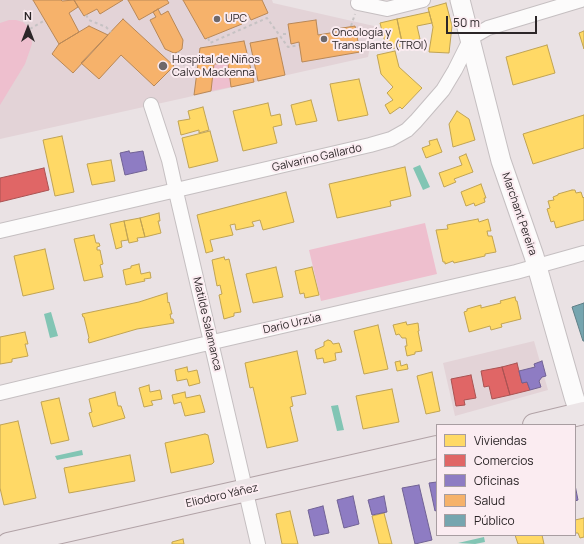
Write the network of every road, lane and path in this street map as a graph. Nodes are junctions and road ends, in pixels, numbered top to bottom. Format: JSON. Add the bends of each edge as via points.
{"nodes":[{"id":1,"x":423,"y":0,"type":"edge"},
{"id":2,"x":460,"y":0,"type":"edge"},
{"id":3,"x":581,"y":0,"type":"edge"},
{"id":4,"x":358,"y":3,"type":"dead end"},
{"id":5,"x":86,"y":15,"type":"dead end"},
{"id":6,"x":45,"y":20,"type":"dead end"},
{"id":7,"x":30,"y":29,"type":"dead end"},
{"id":8,"x":111,"y":32,"type":"dead end"},
{"id":9,"x":283,"y":34,"type":"dead end"},
{"id":10,"x":289,"y":34,"type":"dead end"},
{"id":11,"x":208,"y":38,"type":"dead end"},
{"id":12,"x":470,"y":40,"type":"junction"},
{"id":13,"x":299,"y":46,"type":"dead end"},
{"id":14,"x":178,"y":52,"type":"dead end"},
{"id":15,"x":198,"y":56,"type":"dead end"},
{"id":16,"x":190,"y":58,"type":"dead end"},
{"id":17,"x":185,"y":67,"type":"dead end"},
{"id":18,"x":151,"y":105,"type":"dead end"},
{"id":19,"x":176,"y":190,"type":"junction"},
{"id":20,"x":0,"y":230,"type":"edge"},
{"id":21,"x":584,"y":253,"type":"edge"},
{"id":22,"x":536,"y":267,"type":"junction"},
{"id":23,"x":212,"y":342,"type":"junction"},
{"id":24,"x":0,"y":393,"type":"edge"},
{"id":25,"x":583,"y":418,"type":"edge"},
{"id":26,"x":541,"y":424,"type":"edge"},
{"id":27,"x":436,"y":447,"type":"edge"},
{"id":28,"x":245,"y":490,"type":"junction"},
{"id":29,"x":8,"y":544,"type":"edge"},
{"id":30,"x":258,"y":544,"type":"edge"}],
"edges":[{"from":1,"to":4,"type":"street","via":[[387,9]]},
{"from":2,"to":12,"type":"street","name":"Marchant Pereira"},
{"from":3,"to":12,"type":"street","name":"Galvarino Gallardo","via":[[488,28]]},
{"from":5,"to":8,"type":"path","via":[[89,20]]},
{"from":6,"to":7,"type":"path"},
{"from":9,"to":10,"type":"path"},
{"from":11,"to":13,"type":"path","via":[[210,43],[267,18],[288,47]]},
{"from":12,"to":19,"type":"street","name":"Galvarino Gallardo","via":[[443,90],[416,121],[399,135],[370,146]]},
{"from":12,"to":22,"type":"street","name":"Marchant Pereira","via":[[501,161]]},
{"from":14,"to":17,"type":"path"},
{"from":15,"to":16,"type":"path"},
{"from":18,"to":19,"type":"street","name":"Matilde Salamanca"},
{"from":19,"to":20,"type":"street","name":"Galvarino Gallardo"},
{"from":19,"to":23,"type":"street","name":"Matilde Salamanca"},
{"from":21,"to":22,"type":"street","name":"Darío Urzúa"},
{"from":22,"to":23,"type":"street","name":"Darío Urzúa"},
{"from":22,"to":25,"type":"street","name":"Marchant Pereira"},
{"from":23,"to":24,"type":"street","name":"Darío Urzúa"},
{"from":23,"to":28,"type":"street","name":"Matilde Salamanca"},
{"from":25,"to":26,"type":"main road"},
{"from":27,"to":28,"type":"main road","name":"Eliodoro Yáñez"},
{"from":28,"to":29,"type":"main road","name":"Eliodoro Yáñez"},
{"from":28,"to":30,"type":"street","name":"Matilde Salamanca"}]}
